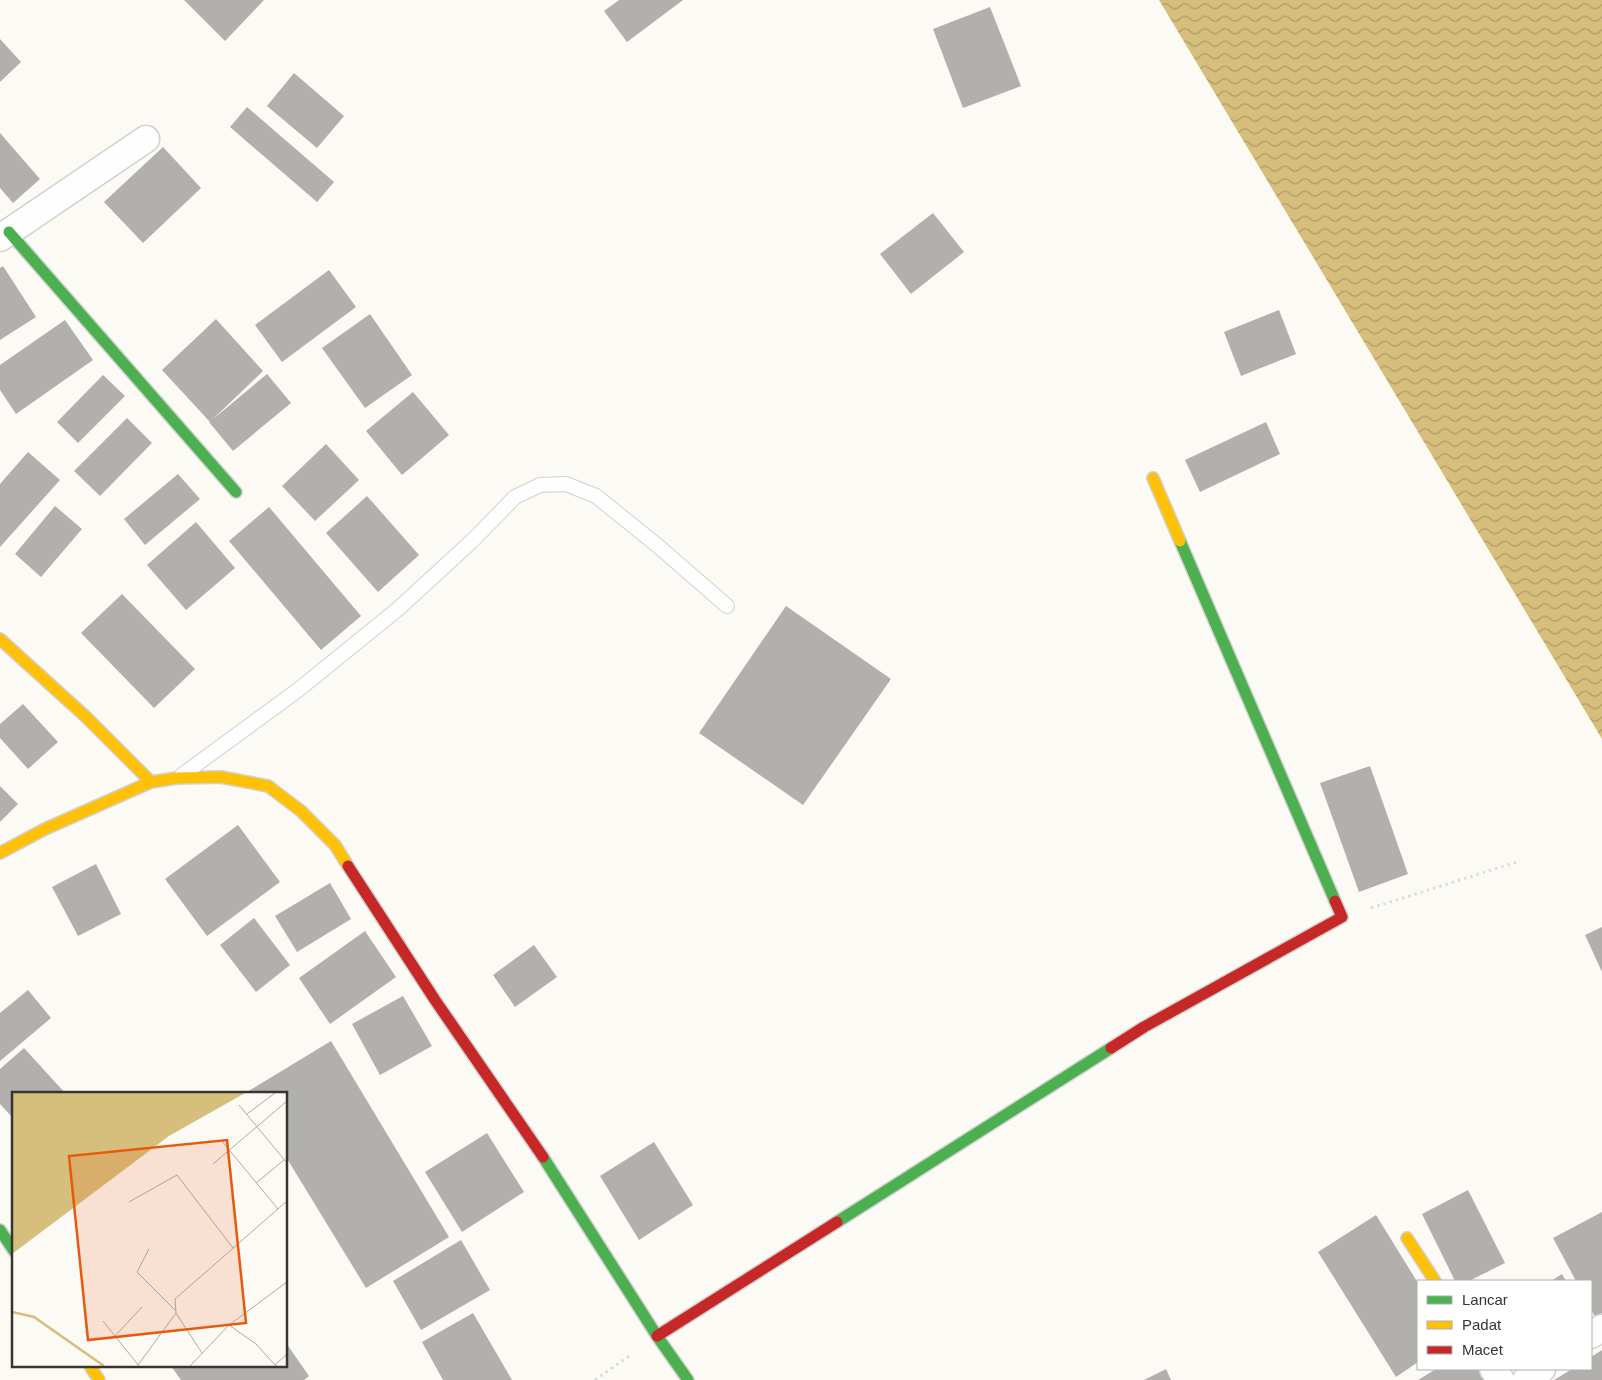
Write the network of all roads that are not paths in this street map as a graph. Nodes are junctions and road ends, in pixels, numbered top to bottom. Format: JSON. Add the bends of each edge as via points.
{"nodes":[{"id":1,"x":146,"y":139,"type":"dead end"},
{"id":2,"x":4,"y":235,"type":"edge"},
{"id":3,"x":1154,"y":478,"type":"dead end"},
{"id":4,"x":236,"y":492,"type":"dead end"},
{"id":5,"x":727,"y":606,"type":"dead end"},
{"id":6,"x":0,"y":639,"type":"edge"},
{"id":7,"x":177,"y":778,"type":"junction"},
{"id":8,"x":151,"y":782,"type":"junction"},
{"id":9,"x":0,"y":853,"type":"edge"},
{"id":10,"x":0,"y":1230,"type":"edge"},
{"id":11,"x":1407,"y":1238,"type":"dead end"},
{"id":12,"x":12,"y":1248,"type":"edge"},
{"id":13,"x":1434,"y":1280,"type":"edge"},
{"id":14,"x":657,"y":1336,"type":"junction"},
{"id":15,"x":91,"y":1368,"type":"edge"},
{"id":16,"x":1541,"y":1370,"type":"edge"},
{"id":17,"x":99,"y":1380,"type":"edge"},
{"id":18,"x":688,"y":1380,"type":"edge"},
{"id":19,"x":1526,"y":1380,"type":"edge"}],
"edges":[{"from":1,"to":2,"type":"street"},
{"from":2,"to":4,"type":"street"},
{"from":3,"to":14,"type":"street","via":[[1342,917],[1144,1027]]},
{"from":5,"to":7,"type":"lane","via":[[596,496],[566,484],[540,485],[515,497],[398,609],[306,684]]},
{"from":6,"to":8,"type":"street","via":[[85,716]]},
{"from":7,"to":8,"type":"street"},
{"from":7,"to":14,"type":"street","via":[[221,777],[268,786],[301,811],[335,845],[435,1000],[554,1173]]},
{"from":8,"to":9,"type":"street","via":[[45,829]]},
{"from":10,"to":12,"type":"street"},
{"from":11,"to":13,"type":"street"},
{"from":14,"to":18,"type":"street"},
{"from":15,"to":17,"type":"street"},
{"from":16,"to":19,"type":"street"}]}
